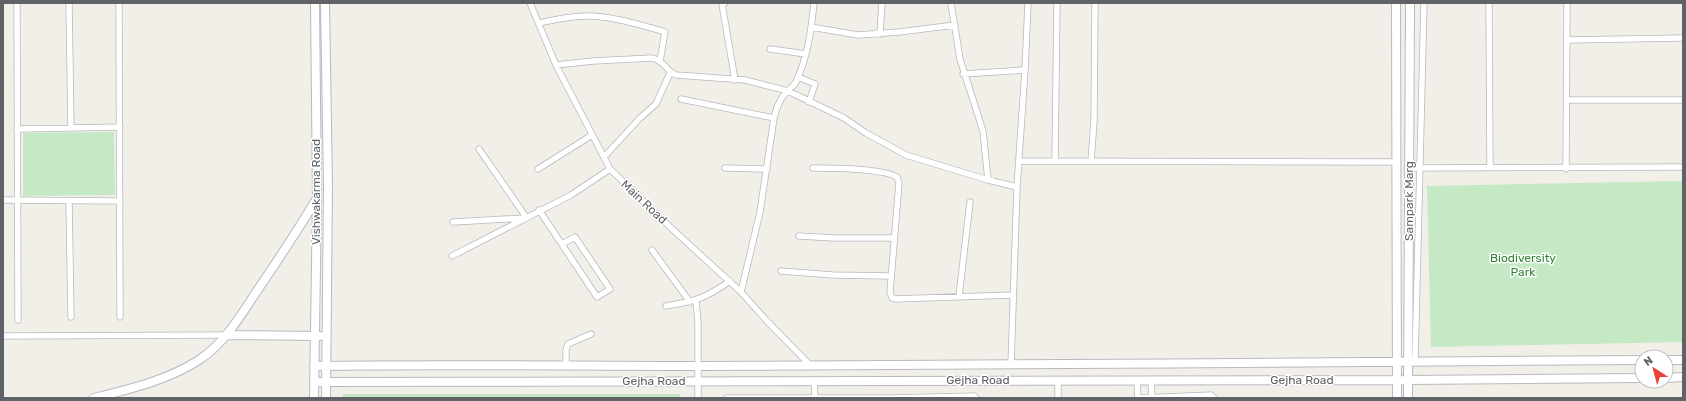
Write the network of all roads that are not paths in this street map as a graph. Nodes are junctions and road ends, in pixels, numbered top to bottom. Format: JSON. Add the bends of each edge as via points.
{"nodes":[{"id":1,"x":17,"y":3,"type":"edge"},
{"id":2,"x":69,"y":3,"type":"edge"},
{"id":3,"x":120,"y":3,"type":"edge"},
{"id":4,"x":315,"y":3,"type":"edge"},
{"id":5,"x":325,"y":3,"type":"edge"},
{"id":6,"x":530,"y":3,"type":"edge"},
{"id":7,"x":725,"y":3,"type":"edge"},
{"id":8,"x":814,"y":3,"type":"edge"},
{"id":9,"x":882,"y":3,"type":"edge"},
{"id":10,"x":951,"y":3,"type":"edge"},
{"id":11,"x":1028,"y":3,"type":"edge"},
{"id":12,"x":1057,"y":3,"type":"edge"},
{"id":13,"x":1095,"y":3,"type":"edge"},
{"id":14,"x":1396,"y":3,"type":"edge"},
{"id":15,"x":1410,"y":3,"type":"edge"},
{"id":16,"x":1424,"y":3,"type":"edge"},
{"id":17,"x":1489,"y":3,"type":"edge"},
{"id":18,"x":1567,"y":3,"type":"edge"},
{"id":19,"x":315,"y":17,"type":"junction"},
{"id":20,"x":325,"y":18,"type":"junction"},
{"id":21,"x":539,"y":23,"type":"junction"},
{"id":22,"x":955,"y":25,"type":"junction"},
{"id":23,"x":811,"y":27,"type":"junction"},
{"id":24,"x":880,"y":34,"type":"junction"},
{"id":25,"x":1683,"y":38,"type":"edge"},
{"id":26,"x":1567,"y":40,"type":"junction"},
{"id":27,"x":770,"y":49,"type":"dead end"},
{"id":28,"x":806,"y":54,"type":"junction"},
{"id":29,"x":660,"y":60,"type":"junction"},
{"id":30,"x":556,"y":66,"type":"junction"},
{"id":31,"x":1025,"y":70,"type":"junction"},
{"id":32,"x":670,"y":73,"type":"junction"},
{"id":33,"x":963,"y":74,"type":"junction"},
{"id":34,"x":798,"y":77,"type":"junction"},
{"id":35,"x":735,"y":80,"type":"junction"},
{"id":36,"x":788,"y":91,"type":"junction"},
{"id":37,"x":681,"y":99,"type":"dead end"},
{"id":38,"x":1567,"y":100,"type":"junction"},
{"id":39,"x":1683,"y":100,"type":"edge"},
{"id":40,"x":809,"y":102,"type":"junction"},
{"id":41,"x":774,"y":118,"type":"junction"},
{"id":42,"x":120,"y":127,"type":"junction"},
{"id":43,"x":71,"y":128,"type":"junction"},
{"id":44,"x":17,"y":129,"type":"junction"},
{"id":45,"x":592,"y":136,"type":"junction"},
{"id":46,"x":479,"y":149,"type":"dead end"},
{"id":47,"x":604,"y":157,"type":"junction"},
{"id":48,"x":1019,"y":161,"type":"junction"},
{"id":49,"x":1056,"y":161,"type":"junction"},
{"id":50,"x":1091,"y":161,"type":"junction"},
{"id":51,"x":1397,"y":162,"type":"junction"},
{"id":52,"x":1490,"y":167,"type":"junction"},
{"id":53,"x":610,"y":168,"type":"junction"},
{"id":54,"x":725,"y":168,"type":"dead end"},
{"id":55,"x":813,"y":168,"type":"dead end"},
{"id":56,"x":1409,"y":168,"type":"junction"},
{"id":57,"x":1419,"y":168,"type":"junction"},
{"id":58,"x":1683,"y":168,"type":"edge"},
{"id":59,"x":538,"y":169,"type":"dead end"},
{"id":60,"x":767,"y":169,"type":"junction"},
{"id":61,"x":1566,"y":169,"type":"junction"},
{"id":62,"x":988,"y":180,"type":"junction"},
{"id":63,"x":1017,"y":186,"type":"junction"},
{"id":64,"x":317,"y":198,"type":"junction"},
{"id":65,"x":3,"y":200,"type":"edge"},
{"id":66,"x":17,"y":201,"type":"junction"},
{"id":67,"x":69,"y":201,"type":"junction"},
{"id":68,"x":120,"y":202,"type":"junction"},
{"id":69,"x":970,"y":202,"type":"dead end"},
{"id":70,"x":539,"y":210,"type":"junction"},
{"id":71,"x":526,"y":217,"type":"junction"},
{"id":72,"x":453,"y":222,"type":"dead end"},
{"id":73,"x":799,"y":236,"type":"dead end"},
{"id":74,"x":894,"y":238,"type":"junction"},
{"id":75,"x":562,"y":244,"type":"junction"},
{"id":76,"x":652,"y":250,"type":"dead end"},
{"id":77,"x":452,"y":256,"type":"dead end"},
{"id":78,"x":781,"y":271,"type":"dead end"},
{"id":79,"x":891,"y":276,"type":"junction"},
{"id":80,"x":730,"y":281,"type":"junction"},
{"id":81,"x":741,"y":292,"type":"junction"},
{"id":82,"x":1012,"y":295,"type":"junction"},
{"id":83,"x":959,"y":296,"type":"junction"},
{"id":84,"x":693,"y":301,"type":"junction"},
{"id":85,"x":666,"y":306,"type":"dead end"},
{"id":86,"x":71,"y":317,"type":"dead end"},
{"id":87,"x":120,"y":317,"type":"dead end"},
{"id":88,"x":18,"y":320,"type":"dead end"},
{"id":89,"x":591,"y":334,"type":"dead end"},
{"id":90,"x":227,"y":335,"type":"junction"},
{"id":91,"x":3,"y":336,"type":"edge"},
{"id":92,"x":316,"y":336,"type":"junction"},
{"id":93,"x":327,"y":336,"type":"junction"},
{"id":94,"x":1634,"y":360,"type":"edge"},
{"id":95,"x":1398,"y":362,"type":"junction"},
{"id":96,"x":1412,"y":362,"type":"junction"},
{"id":97,"x":327,"y":365,"type":"junction"},
{"id":98,"x":566,"y":365,"type":"junction"},
{"id":99,"x":810,"y":365,"type":"junction"},
{"id":100,"x":1011,"y":365,"type":"junction"},
{"id":101,"x":314,"y":366,"type":"junction"},
{"id":102,"x":698,"y":366,"type":"junction"},
{"id":103,"x":1634,"y":378,"type":"edge"},
{"id":104,"x":1058,"y":380,"type":"junction"},
{"id":105,"x":1137,"y":380,"type":"junction"},
{"id":106,"x":1151,"y":380,"type":"junction"},
{"id":107,"x":1397,"y":380,"type":"junction"},
{"id":108,"x":1408,"y":380,"type":"junction"},
{"id":109,"x":698,"y":381,"type":"junction"},
{"id":110,"x":814,"y":381,"type":"junction"},
{"id":111,"x":314,"y":382,"type":"junction"},
{"id":112,"x":326,"y":382,"type":"junction"},
{"id":113,"x":94,"y":398,"type":"edge"},
{"id":114,"x":314,"y":398,"type":"edge"},
{"id":115,"x":326,"y":398,"type":"edge"},
{"id":116,"x":698,"y":398,"type":"edge"},
{"id":117,"x":727,"y":398,"type":"edge"},
{"id":118,"x":815,"y":398,"type":"edge"},
{"id":119,"x":849,"y":398,"type":"edge"},
{"id":120,"x":891,"y":398,"type":"edge"},
{"id":121,"x":976,"y":398,"type":"edge"},
{"id":122,"x":1058,"y":398,"type":"edge"},
{"id":123,"x":1138,"y":398,"type":"edge"},
{"id":124,"x":1141,"y":398,"type":"edge"},
{"id":125,"x":1152,"y":398,"type":"edge"},
{"id":126,"x":1214,"y":398,"type":"edge"},
{"id":127,"x":1397,"y":398,"type":"edge"},
{"id":128,"x":1408,"y":398,"type":"edge"}],
"edges":[{"from":1,"to":44,"type":"street"},
{"from":2,"to":43,"type":"street"},
{"from":3,"to":42,"type":"street"},
{"from":4,"to":19,"type":"street","name":"Vishwakarma Road"},
{"from":5,"to":20,"type":"street","name":"Vishwakarma Road"},
{"from":6,"to":21,"type":"street","name":"Main Road"},
{"from":7,"to":35,"type":"street","via":[[722,4]]},
{"from":8,"to":23,"type":"street"},
{"from":9,"to":24,"type":"street"},
{"from":10,"to":22,"type":"street"},
{"from":11,"to":31,"type":"street"},
{"from":12,"to":49,"type":"street"},
{"from":13,"to":50,"type":"street"},
{"from":14,"to":51,"type":"street","name":"Sampark Marg"},
{"from":15,"to":56,"type":"street","name":"Sampark Marg"},
{"from":16,"to":57,"type":"street"},
{"from":17,"to":52,"type":"street"},
{"from":18,"to":26,"type":"street"},
{"from":19,"to":20,"type":"street"},
{"from":19,"to":64,"type":"street","name":"Vishwakarma Road"},
{"from":20,"to":93,"type":"street","name":"Vishwakarma Road"},
{"from":21,"to":29,"type":"street","via":[[600,16],[665,32]]},
{"from":21,"to":30,"type":"street","name":"Main Road"},
{"from":22,"to":24,"type":"street"},
{"from":22,"to":33,"type":"street"},
{"from":23,"to":24,"type":"street","via":[[858,35]]},
{"from":23,"to":28,"type":"street"},
{"from":25,"to":26,"type":"street"},
{"from":26,"to":38,"type":"street"},
{"from":27,"to":28,"type":"street"},
{"from":28,"to":34,"type":"street"},
{"from":29,"to":30,"type":"street","via":[[652,58],[593,61]]},
{"from":29,"to":32,"type":"street"},
{"from":30,"to":45,"type":"street","name":"Main Road"},
{"from":31,"to":33,"type":"street"},
{"from":31,"to":48,"type":"street"},
{"from":32,"to":35,"type":"street"},
{"from":32,"to":47,"type":"street","via":[[656,104]]},
{"from":33,"to":62,"type":"street","via":[[983,131]]},
{"from":34,"to":36,"type":"street"},
{"from":34,"to":40,"type":"street","via":[[815,84]]},
{"from":35,"to":36,"type":"street","via":[[745,80]]},
{"from":36,"to":40,"type":"street"},
{"from":36,"to":41,"type":"street","via":[[777,107]]},
{"from":37,"to":41,"type":"street"},
{"from":38,"to":39,"type":"street"},
{"from":38,"to":61,"type":"street"},
{"from":40,"to":62,"type":"street","via":[[844,118],[906,155]]},
{"from":41,"to":60,"type":"street"},
{"from":42,"to":43,"type":"street"},
{"from":42,"to":68,"type":"street"},
{"from":43,"to":44,"type":"street"},
{"from":44,"to":66,"type":"street"},
{"from":45,"to":47,"type":"street","name":"Main Road"},
{"from":45,"to":59,"type":"street"},
{"from":46,"to":71,"type":"street"},
{"from":47,"to":53,"type":"street","name":"Main Road"},
{"from":48,"to":49,"type":"street"},
{"from":48,"to":63,"type":"street"},
{"from":49,"to":50,"type":"street"},
{"from":50,"to":51,"type":"street"},
{"from":51,"to":95,"type":"street","name":"Sampark Marg"},
{"from":52,"to":57,"type":"street"},
{"from":52,"to":61,"type":"street"},
{"from":53,"to":70,"type":"street","via":[[571,195]]},
{"from":53,"to":80,"type":"street","name":"Main Road"},
{"from":54,"to":60,"type":"street"},
{"from":55,"to":74,"type":"street","via":[[846,169],[897,176],[899,183]]},
{"from":56,"to":57,"type":"street"},
{"from":56,"to":96,"type":"street","name":"Sampark Marg"},
{"from":57,"to":96,"type":"street"},
{"from":58,"to":61,"type":"street"},
{"from":60,"to":81,"type":"street","via":[[756,231]]},
{"from":62,"to":63,"type":"street"},
{"from":63,"to":82,"type":"street"},
{"from":64,"to":90,"type":"street"},
{"from":64,"to":92,"type":"street","name":"Vishwakarma Road"},
{"from":65,"to":66,"type":"street"},
{"from":66,"to":67,"type":"street"},
{"from":66,"to":88,"type":"street"},
{"from":67,"to":68,"type":"street"},
{"from":67,"to":86,"type":"street"},
{"from":68,"to":87,"type":"street"},
{"from":69,"to":83,"type":"street"},
{"from":70,"to":71,"type":"street"},
{"from":70,"to":75,"type":"street"},
{"from":71,"to":72,"type":"street"},
{"from":71,"to":77,"type":"street"},
{"from":73,"to":74,"type":"street"},
{"from":74,"to":79,"type":"street"},
{"from":75,"to":75,"type":"street","via":[[597,297],[610,289],[575,237]]},
{"from":76,"to":84,"type":"street"},
{"from":78,"to":79,"type":"street"},
{"from":79,"to":83,"type":"street","via":[[890,296],[895,299]]},
{"from":80,"to":81,"type":"street","name":"Main Road"},
{"from":80,"to":84,"type":"street","via":[[711,294]]},
{"from":81,"to":99,"type":"street","name":"Main Road"},
{"from":82,"to":83,"type":"street"},
{"from":82,"to":100,"type":"street"},
{"from":84,"to":85,"type":"street"},
{"from":84,"to":102,"type":"street"},
{"from":89,"to":98,"type":"street","via":[[568,344]]},
{"from":90,"to":91,"type":"street"},
{"from":90,"to":92,"type":"street"},
{"from":90,"to":113,"type":"street","via":[[205,356],[185,368],[142,385]]},
{"from":92,"to":93,"type":"street"},
{"from":92,"to":101,"type":"street","name":"Vishwakarma Road"},
{"from":93,"to":97,"type":"street","name":"Vishwakarma Road"},
{"from":94,"to":96,"type":"street","name":"Gejha Road"},
{"from":95,"to":96,"type":"street","name":"Gejha Road"},
{"from":95,"to":100,"type":"street","name":"Gejha Road"},
{"from":95,"to":107,"type":"street","name":"Sampark Marg"},
{"from":96,"to":108,"type":"street","name":"Sampark Marg"},
{"from":97,"to":98,"type":"street","name":"Gejha Road"},
{"from":97,"to":101,"type":"street","name":"Gejha Road"},
{"from":97,"to":112,"type":"street","name":"Vishwakarma Road"},
{"from":98,"to":102,"type":"street","name":"Gejha Road"},
{"from":99,"to":100,"type":"street","name":"Gejha Road"},
{"from":99,"to":102,"type":"street","name":"Gejha Road"},
{"from":101,"to":111,"type":"street","name":"Vishwakarma Road"},
{"from":102,"to":109,"type":"street"},
{"from":103,"to":108,"type":"street","name":"Gejha Road"},
{"from":104,"to":105,"type":"street","name":"Gejha Road"},
{"from":104,"to":110,"type":"street","name":"Gejha Road"},
{"from":104,"to":122,"type":"street"},
{"from":105,"to":106,"type":"street","name":"Gejha Road"},
{"from":105,"to":123,"type":"street"},
{"from":106,"to":107,"type":"street","name":"Gejha Road"},
{"from":106,"to":125,"type":"street"},
{"from":107,"to":108,"type":"street","name":"Gejha Road"},
{"from":107,"to":127,"type":"street","name":"Sampark Marg"},
{"from":108,"to":128,"type":"street","name":"Sampark Marg"},
{"from":109,"to":110,"type":"street","name":"Gejha Road"},
{"from":109,"to":112,"type":"street","name":"Gejha Road"},
{"from":109,"to":116,"type":"street"},
{"from":110,"to":118,"type":"street"},
{"from":111,"to":112,"type":"street","name":"Gejha Road"},
{"from":111,"to":114,"type":"street","name":"Vishwakarma Road"},
{"from":112,"to":115,"type":"street","name":"Vishwakarma Road"},
{"from":117,"to":118,"type":"street"},
{"from":118,"to":119,"type":"street"},
{"from":119,"to":120,"type":"street"},
{"from":120,"to":121,"type":"street"},
{"from":124,"to":125,"type":"street"},
{"from":125,"to":126,"type":"street","via":[[1212,395]]}]}
